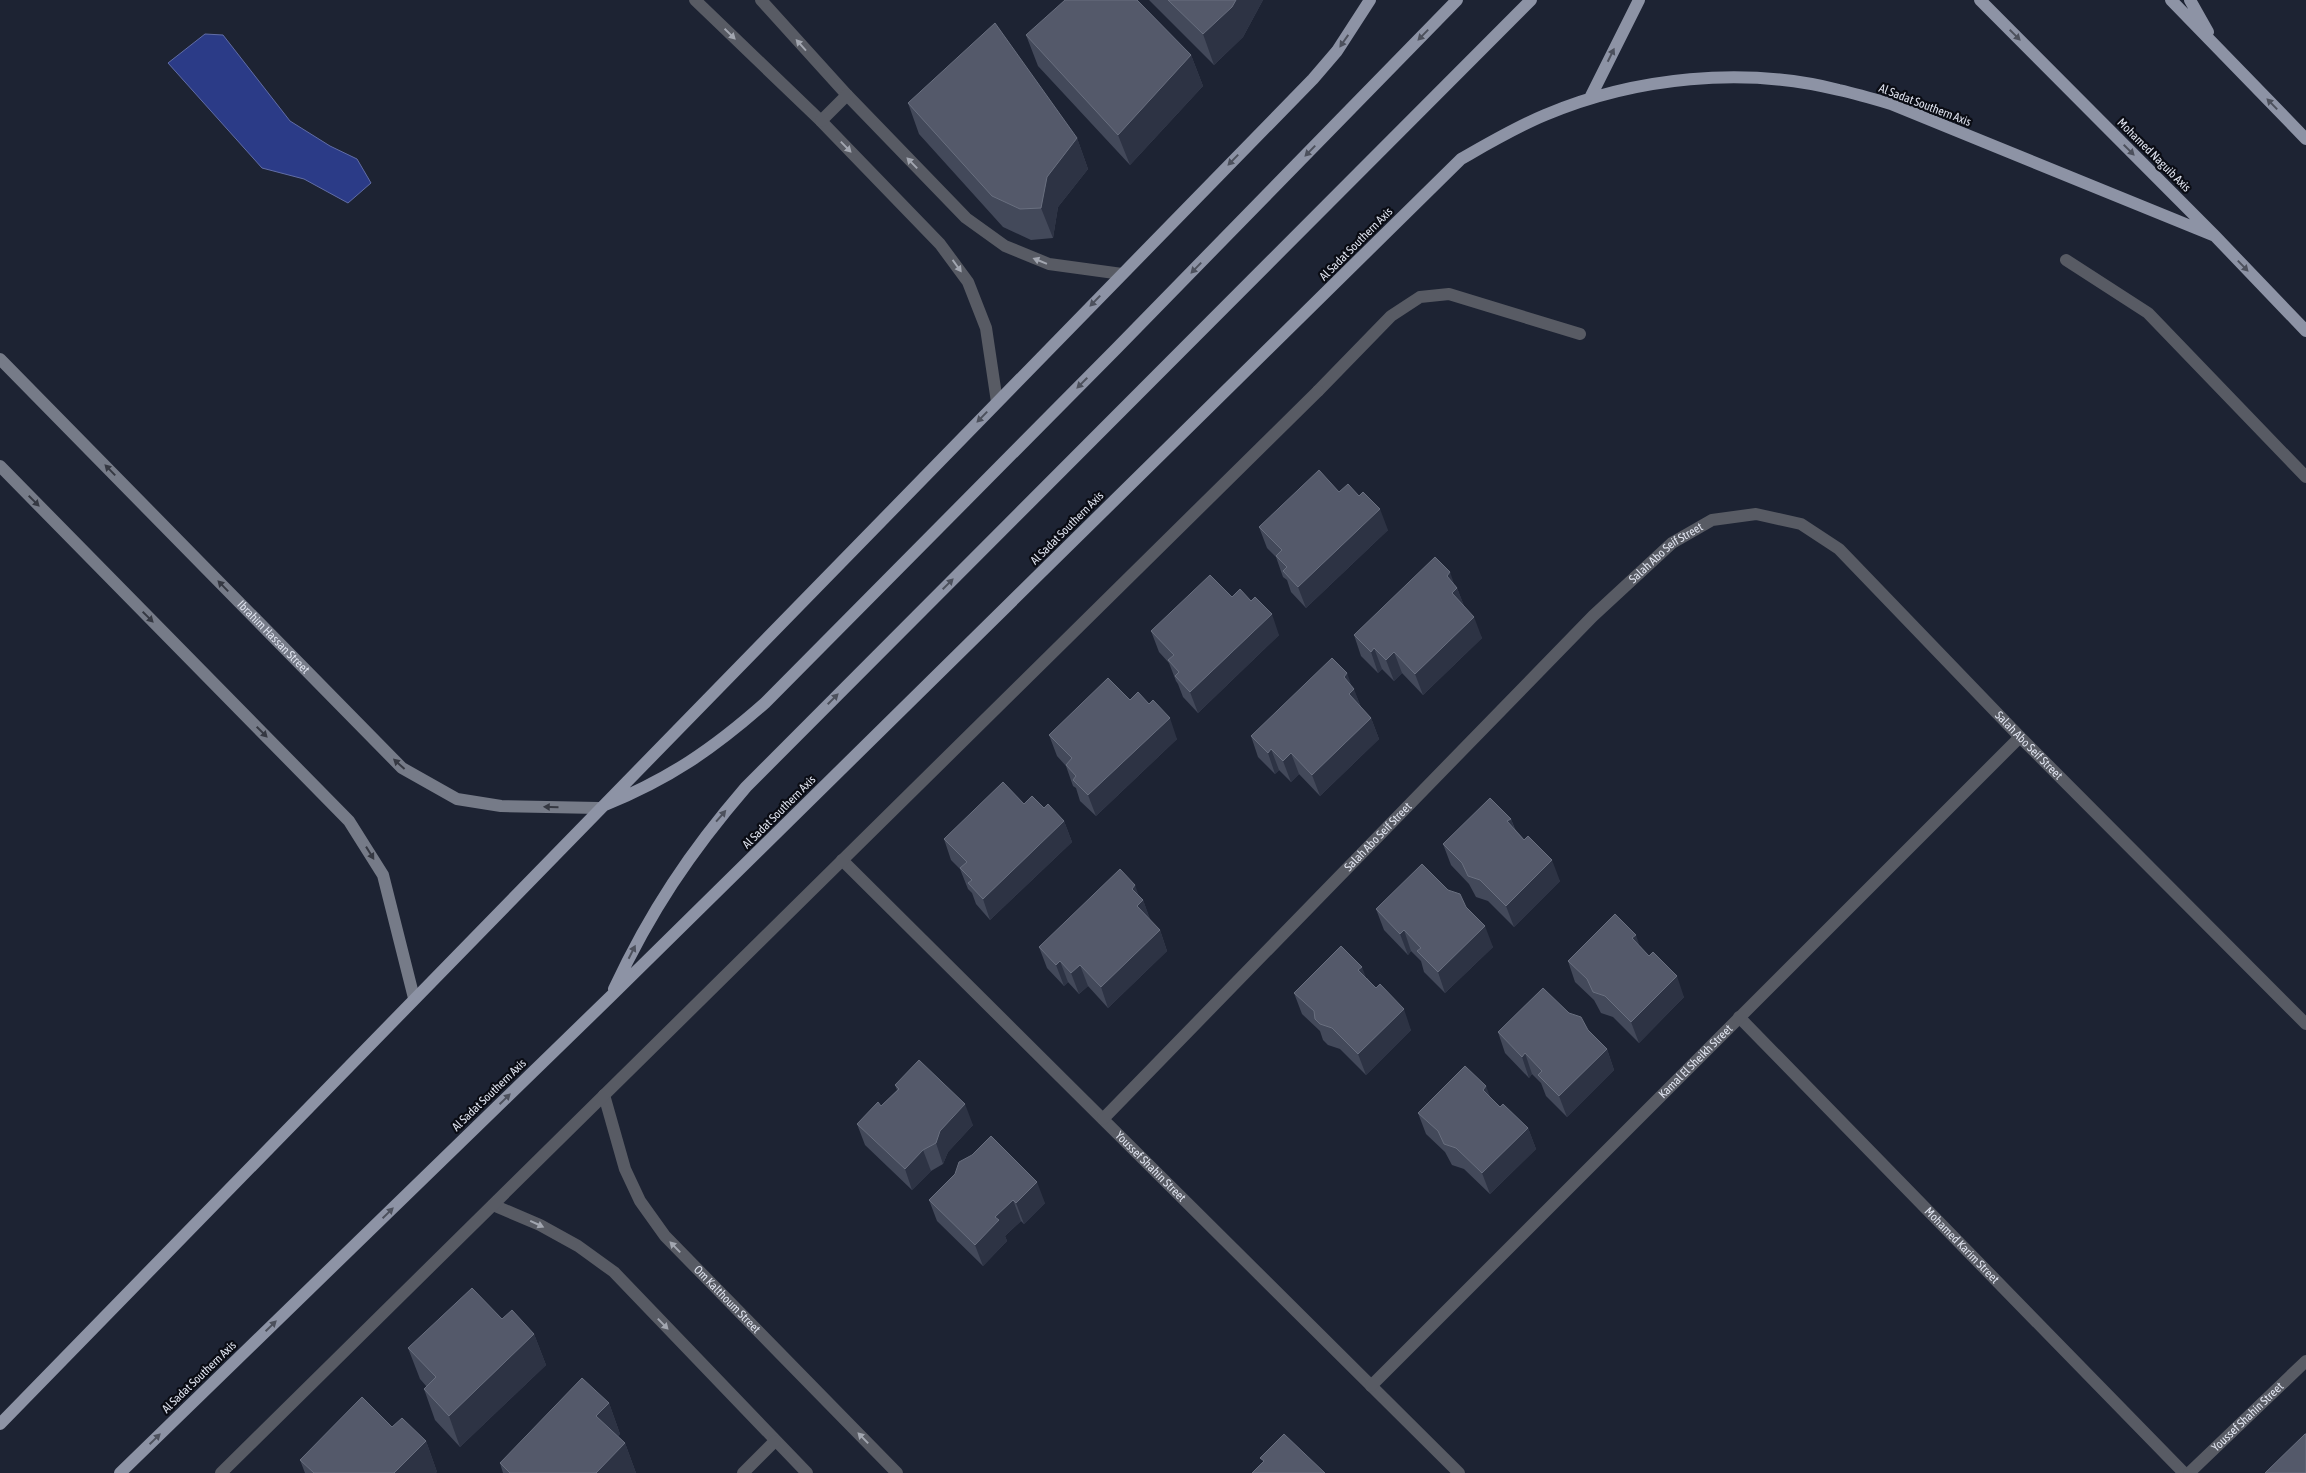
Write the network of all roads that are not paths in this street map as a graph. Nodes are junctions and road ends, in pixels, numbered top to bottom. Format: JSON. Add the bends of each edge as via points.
{"nodes":[{"id":1,"x":695,"y":0,"type":"edge"},
{"id":2,"x":761,"y":0,"type":"edge"},
{"id":3,"x":1370,"y":0,"type":"edge"},
{"id":4,"x":1457,"y":0,"type":"edge"},
{"id":5,"x":1531,"y":0,"type":"edge"},
{"id":6,"x":1638,"y":0,"type":"edge"},
{"id":7,"x":1980,"y":0,"type":"edge"},
{"id":8,"x":2171,"y":0,"type":"edge"},
{"id":9,"x":2190,"y":0,"type":"edge"},
{"id":10,"x":2217,"y":48,"type":"junction"},
{"id":11,"x":847,"y":95,"type":"junction"},
{"id":12,"x":1590,"y":98,"type":"junction"},
{"id":13,"x":821,"y":121,"type":"junction"},
{"id":14,"x":2306,"y":139,"type":"edge"},
{"id":15,"x":2215,"y":236,"type":"junction"},
{"id":16,"x":2066,"y":260,"type":"dead end"},
{"id":17,"x":1122,"y":274,"type":"junction"},
{"id":18,"x":2306,"y":331,"type":"edge"},
{"id":19,"x":1580,"y":334,"type":"dead end"},
{"id":20,"x":0,"y":358,"type":"edge"},
{"id":21,"x":997,"y":402,"type":"junction"},
{"id":22,"x":0,"y":466,"type":"edge"},
{"id":23,"x":2306,"y":477,"type":"edge"},
{"id":24,"x":2020,"y":737,"type":"junction"},
{"id":25,"x":599,"y":808,"type":"junction"},
{"id":26,"x":842,"y":860,"type":"junction"},
{"id":27,"x":611,"y":996,"type":"junction"},
{"id":28,"x":414,"y":998,"type":"junction"},
{"id":29,"x":1739,"y":1017,"type":"junction"},
{"id":30,"x":2306,"y":1024,"type":"edge"},
{"id":31,"x":604,"y":1095,"type":"junction"},
{"id":32,"x":1103,"y":1119,"type":"junction"},
{"id":33,"x":492,"y":1205,"type":"junction"},
{"id":34,"x":2306,"y":1361,"type":"edge"},
{"id":35,"x":1371,"y":1386,"type":"junction"},
{"id":36,"x":0,"y":1424,"type":"edge"},
{"id":37,"x":775,"y":1441,"type":"junction"},
{"id":38,"x":120,"y":1473,"type":"edge"},
{"id":39,"x":221,"y":1473,"type":"edge"},
{"id":40,"x":743,"y":1473,"type":"edge"},
{"id":41,"x":807,"y":1473,"type":"edge"},
{"id":42,"x":897,"y":1473,"type":"edge"},
{"id":43,"x":1460,"y":1473,"type":"edge"},
{"id":44,"x":2184,"y":1473,"type":"edge"},
{"id":45,"x":2189,"y":1473,"type":"edge"}],
"edges":[{"from":1,"to":13,"type":"street","one_way":true},
{"from":11,"to":2,"type":"street","one_way":true},
{"from":3,"to":17,"type":"main road","one_way":true,"via":[[1337,51],[1319,72]]},
{"from":4,"to":25,"type":"main road","one_way":true,"via":[[765,702],[728,736],[688,764],[645,789]]},
{"from":27,"to":5,"type":"main road","one_way":true,"via":[[649,920],[677,874],[746,787]]},
{"from":12,"to":6,"type":"main road","one_way":true},
{"from":7,"to":15,"type":"main road","name":"Mohamed Naguib Axis","one_way":true},
{"from":8,"to":10,"type":"main road"},
{"from":9,"to":10,"type":"main road"},
{"from":14,"to":10,"type":"main road","one_way":true},
{"from":11,"to":13,"type":"street"},
{"from":17,"to":11,"type":"street","one_way":true,"via":[[1049,264],[1005,246],[966,218]]},
{"from":12,"to":15,"type":"main road","name":"Al Sadat Southern Axis","via":[[1636,87],[1730,78],[1838,89],[1890,104]]},
{"from":12,"to":27,"type":"main road","name":"Al Sadat Southern Axis","via":[[1502,135],[1461,159]]},
{"from":13,"to":21,"type":"street","one_way":true,"via":[[940,244],[968,282],[986,328]]},
{"from":15,"to":18,"type":"main road","name":"Mohamed Naguib Axis","one_way":true},
{"from":16,"to":23,"type":"street","via":[[2148,313]]},
{"from":17,"to":21,"type":"main road","one_way":true},
{"from":19,"to":26,"type":"street","via":[[1449,294],[1420,297],[1392,316]]},
{"from":25,"to":20,"type":"street","name":"Ibrahim Hassan Street","one_way":true,"via":[[502,806],[457,799],[402,768]]},
{"from":21,"to":25,"type":"main road","one_way":true},
{"from":22,"to":28,"type":"street","one_way":true,"via":[[349,821],[383,875]]},
{"from":24,"to":29,"type":"street","name":"Kamal El Sheikh Street"},
{"from":24,"to":30,"type":"street","name":"Salah Abo Seif Street"},
{"from":24,"to":32,"type":"street","name":"Salah Abo Seif Street","via":[[1838,549],[1801,524],[1756,514],[1712,520],[1672,543],[1593,616]]},
{"from":25,"to":28,"type":"main road"},
{"from":26,"to":31,"type":"street"},
{"from":26,"to":32,"type":"street","name":"Youssef Shahin Street"},
{"from":38,"to":27,"type":"main road","name":"Al Sadat Southern Axis","one_way":true},
{"from":28,"to":36,"type":"main road"},
{"from":29,"to":35,"type":"street","name":"Kamal El Sheikh Street"},
{"from":29,"to":44,"type":"street","name":"Mohamed Karim Street"},
{"from":31,"to":33,"type":"street"},
{"from":42,"to":31,"type":"street","name":"Om Kalthoum Street","one_way":true,"via":[[664,1236],[640,1201],[625,1169]]},
{"from":32,"to":35,"type":"street","name":"Youssef Shahin Street"},
{"from":33,"to":37,"type":"street","one_way":true,"via":[[540,1225],[578,1246],[614,1272]]},
{"from":33,"to":39,"type":"street"},
{"from":34,"to":45,"type":"street","name":"Youssef Shahin Street"},
{"from":35,"to":43,"type":"street","name":"Youssef Shahin Street"},
{"from":37,"to":40,"type":"street"},
{"from":37,"to":41,"type":"street"}]}
